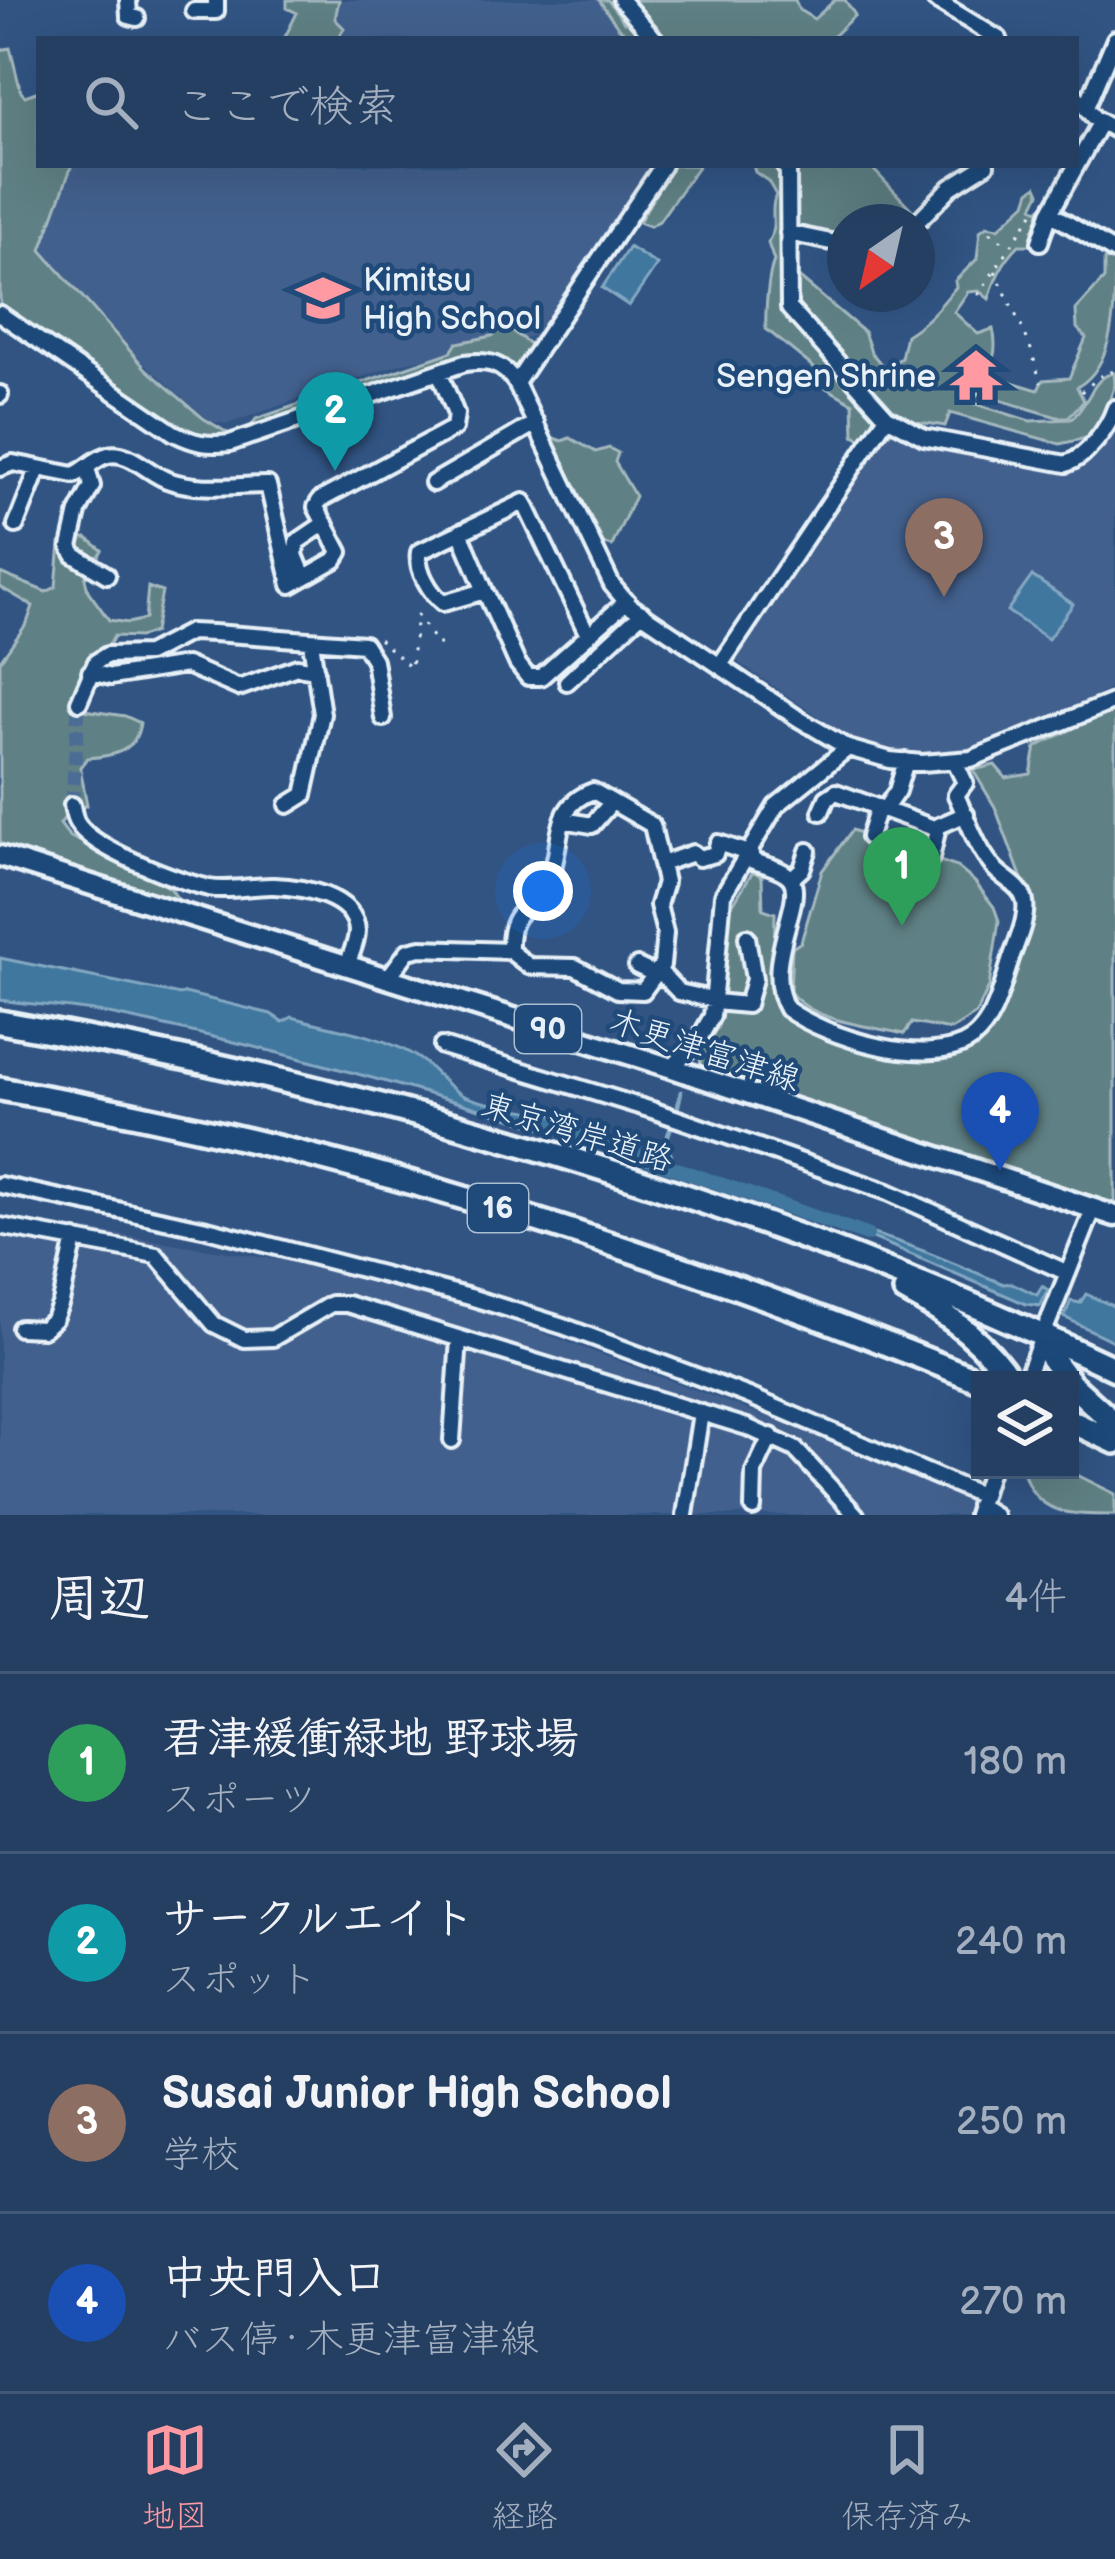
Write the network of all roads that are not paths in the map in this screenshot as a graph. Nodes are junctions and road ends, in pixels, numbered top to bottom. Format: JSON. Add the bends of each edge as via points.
{"nodes":[{"id":1,"x":128,"y":0,"type":"edge"},
{"id":2,"x":216,"y":0,"type":"edge"},
{"id":3,"x":621,"y":0,"type":"edge"},
{"id":4,"x":934,"y":0,"type":"edge"},
{"id":5,"x":194,"y":10,"type":"dead end"},
{"id":6,"x":136,"y":18,"type":"dead end"},
{"id":7,"x":652,"y":36,"type":"edge"},
{"id":8,"x":994,"y":36,"type":"edge"},
{"id":9,"x":1114,"y":48,"type":"edge"},
{"id":10,"x":1081,"y":101,"type":"edge"},
{"id":11,"x":1108,"y":126,"type":"edge"},
{"id":12,"x":1079,"y":164,"type":"edge"},
{"id":13,"x":661,"y":168,"type":"edge"},
{"id":14,"x":784,"y":168,"type":"edge"},
{"id":15,"x":980,"y":168,"type":"edge"},
{"id":16,"x":1076,"y":168,"type":"edge"},
{"id":17,"x":935,"y":210,"type":"edge"},
{"id":18,"x":1044,"y":210,"type":"junction"},
{"id":19,"x":788,"y":232,"type":"junction"},
{"id":20,"x":827,"y":241,"type":"edge"},
{"id":21,"x":1040,"y":242,"type":"dead end"},
{"id":22,"x":1115,"y":252,"type":"edge"},
{"id":23,"x":0,"y":314,"type":"edge"},
{"id":24,"x":439,"y":372,"type":"junction"},
{"id":25,"x":516,"y":383,"type":"junction"},
{"id":26,"x":1115,"y":408,"type":"edge"},
{"id":27,"x":887,"y":417,"type":"junction"},
{"id":28,"x":536,"y":423,"type":"junction"},
{"id":29,"x":0,"y":468,"type":"edge"},
{"id":30,"x":87,"y":468,"type":"junction"},
{"id":31,"x":38,"y":469,"type":"junction"},
{"id":32,"x":433,"y":483,"type":"dead end"},
{"id":33,"x":325,"y":523,"type":"junction"},
{"id":34,"x":16,"y":525,"type":"dead end"},
{"id":35,"x":460,"y":532,"type":"junction"},
{"id":36,"x":107,"y":575,"type":"dead end"},
{"id":37,"x":304,"y":578,"type":"junction"},
{"id":38,"x":484,"y":591,"type":"junction"},
{"id":39,"x":627,"y":602,"type":"junction"},
{"id":40,"x":642,"y":613,"type":"junction"},
{"id":41,"x":588,"y":635,"type":"junction"},
{"id":42,"x":311,"y":642,"type":"junction"},
{"id":43,"x":720,"y":665,"type":"junction"},
{"id":44,"x":316,"y":670,"type":"junction"},
{"id":45,"x":90,"y":672,"type":"junction"},
{"id":46,"x":567,"y":682,"type":"dead end"},
{"id":47,"x":1115,"y":700,"type":"edge"},
{"id":48,"x":79,"y":702,"type":"tunnel mouth"},
{"id":49,"x":383,"y":718,"type":"dead end"},
{"id":50,"x":848,"y":748,"type":"junction"},
{"id":51,"x":905,"y":761,"type":"junction"},
{"id":52,"x":956,"y":761,"type":"junction"},
{"id":53,"x":612,"y":802,"type":"junction"},
{"id":54,"x":72,"y":805,"type":"dead end"},
{"id":55,"x":288,"y":806,"type":"dead end"},
{"id":56,"x":881,"y":809,"type":"junction"},
{"id":57,"x":821,"y":812,"type":"dead end"},
{"id":58,"x":966,"y":814,"type":"junction"},
{"id":59,"x":563,"y":820,"type":"junction"},
{"id":60,"x":938,"y":827,"type":"junction"},
{"id":61,"x":869,"y":837,"type":"dead end"},
{"id":62,"x":808,"y":851,"type":"dead end"},
{"id":63,"x":0,"y":856,"type":"edge"},
{"id":64,"x":749,"y":857,"type":"junction"},
{"id":65,"x":931,"y":858,"type":"dead end"},
{"id":66,"x":661,"y":864,"type":"junction"},
{"id":67,"x":791,"y":879,"type":"junction"},
{"id":68,"x":780,"y":940,"type":"junction"},
{"id":69,"x":510,"y":951,"type":"junction"},
{"id":70,"x":638,"y":966,"type":"dead end"},
{"id":71,"x":346,"y":967,"type":"junction"},
{"id":72,"x":657,"y":973,"type":"junction"},
{"id":73,"x":386,"y":979,"type":"junction"},
{"id":74,"x":715,"y":1001,"type":"junction"},
{"id":75,"x":0,"y":1022,"type":"edge"},
{"id":76,"x":442,"y":1046,"type":"dead end"},
{"id":77,"x":672,"y":1068,"type":"junction"},
{"id":78,"x":0,"y":1089,"type":"edge"},
{"id":79,"x":0,"y":1185,"type":"edge"},
{"id":80,"x":1093,"y":1210,"type":"junction"},
{"id":81,"x":1115,"y":1216,"type":"edge"},
{"id":82,"x":757,"y":1224,"type":"junction"},
{"id":83,"x":0,"y":1226,"type":"edge"},
{"id":84,"x":75,"y":1239,"type":"junction"},
{"id":85,"x":1068,"y":1275,"type":"junction"},
{"id":86,"x":1047,"y":1326,"type":"junction"},
{"id":87,"x":20,"y":1328,"type":"dead end"},
{"id":88,"x":459,"y":1339,"type":"junction"},
{"id":89,"x":1115,"y":1369,"type":"edge"},
{"id":90,"x":1004,"y":1371,"type":"edge"},
{"id":91,"x":1029,"y":1371,"type":"edge"},
{"id":92,"x":1061,"y":1371,"type":"edge"},
{"id":93,"x":971,"y":1378,"type":"edge"},
{"id":94,"x":1079,"y":1390,"type":"edge"},
{"id":95,"x":701,"y":1414,"type":"junction"},
{"id":96,"x":1115,"y":1424,"type":"edge"},
{"id":97,"x":1079,"y":1425,"type":"edge"},
{"id":98,"x":771,"y":1436,"type":"junction"},
{"id":99,"x":452,"y":1439,"type":"dead end"},
{"id":100,"x":1115,"y":1442,"type":"edge"},
{"id":101,"x":978,"y":1505,"type":"edge"},
{"id":102,"x":753,"y":1508,"type":"dead end"},
{"id":103,"x":685,"y":1515,"type":"edge"},
{"id":104,"x":856,"y":1515,"type":"edge"},
{"id":105,"x":994,"y":1515,"type":"edge"}],
"edges":[{"from":1,"to":6,"type":"street"},
{"from":2,"to":5,"type":"street","via":[[216,11]]},
{"from":3,"to":7,"type":"street"},
{"from":4,"to":8,"type":"street"},
{"from":9,"to":10,"type":"street"},
{"from":10,"to":11,"type":"street"},
{"from":11,"to":12,"type":"street"},
{"from":13,"to":25,"type":"street"},
{"from":14,"to":19,"type":"street"},
{"from":15,"to":17,"type":"street"},
{"from":16,"to":18,"type":"street"},
{"from":18,"to":21,"type":"street"},
{"from":18,"to":22,"type":"street"},
{"from":19,"to":20,"type":"street"},
{"from":19,"to":27,"type":"street","via":[[788,308]]},
{"from":23,"to":24,"type":"street","via":[[194,444],[230,443]]},
{"from":24,"to":25,"type":"street","via":[[483,361],[506,368]]},
{"from":24,"to":33,"type":"street","via":[[454,428],[320,500]]},
{"from":25,"to":28,"type":"street"},
{"from":26,"to":27,"type":"street","via":[[1066,464],[924,437]]},
{"from":27,"to":43,"type":"street"},
{"from":28,"to":32,"type":"street"},
{"from":28,"to":39,"type":"street"},
{"from":29,"to":31,"type":"street"},
{"from":30,"to":31,"type":"street","via":[[74,475]]},
{"from":30,"to":36,"type":"street","via":[[92,486],[70,547]]},
{"from":30,"to":37,"type":"street","via":[[115,455],[191,487],[268,484],[291,585]]},
{"from":31,"to":34,"type":"street"},
{"from":33,"to":37,"type":"street","via":[[297,542]]},
{"from":33,"to":37,"type":"street","via":[[340,552]]},
{"from":35,"to":38,"type":"street"},
{"from":35,"to":38,"type":"street","via":[[423,548],[418,561],[443,603]]},
{"from":35,"to":41,"type":"street","via":[[524,502]]},
{"from":38,"to":41,"type":"street","via":[[528,677],[541,677]]},
{"from":39,"to":40,"type":"street"},
{"from":39,"to":41,"type":"street"},
{"from":40,"to":43,"type":"street"},
{"from":40,"to":46,"type":"street"},
{"from":42,"to":44,"type":"street"},
{"from":42,"to":45,"type":"street","via":[[190,632],[148,654],[107,655]]},
{"from":42,"to":49,"type":"street","via":[[369,647]]},
{"from":43,"to":50,"type":"street"},
{"from":44,"to":45,"type":"street","via":[[297,667],[239,688],[186,665],[111,677]]},
{"from":44,"to":55,"type":"street","via":[[322,713],[304,795]]},
{"from":45,"to":48,"type":"street"},
{"from":47,"to":52,"type":"street"},
{"from":50,"to":51,"type":"street"},
{"from":50,"to":64,"type":"street","via":[[787,794]]},
{"from":51,"to":52,"type":"street"},
{"from":51,"to":56,"type":"street","via":[[897,791]]},
{"from":52,"to":58,"type":"street","via":[[965,783],[956,795]]},
{"from":53,"to":59,"type":"street","via":[[592,825]]},
{"from":53,"to":59,"type":"street","via":[[588,792]]},
{"from":53,"to":66,"type":"street","via":[[652,825]]},
{"from":54,"to":71,"type":"street","via":[[81,828],[100,842],[200,885],[276,886],[339,903],[356,931]]},
{"from":56,"to":57,"type":"street","via":[[836,792]]},
{"from":56,"to":60,"type":"street"},
{"from":56,"to":61,"type":"street"},
{"from":58,"to":60,"type":"street"},
{"from":58,"to":68,"type":"street","via":[[993,867],[1021,891],[1025,910],[994,1007],[972,1038],[940,1050],[885,1049],[798,1018],[782,1003]]},
{"from":59,"to":69,"type":"street","via":[[550,878],[514,918]]},
{"from":60,"to":65,"type":"street"},
{"from":62,"to":67,"type":"street"},
{"from":63,"to":71,"type":"main road","name":"木更津富津線","number":"90"},
{"from":64,"to":66,"type":"street","via":[[718,843],[715,854]]},
{"from":64,"to":67,"type":"street"},
{"from":64,"to":74,"type":"street","via":[[723,895]]},
{"from":66,"to":72,"type":"street","via":[[665,934]]},
{"from":67,"to":68,"type":"street","via":[[794,907]]},
{"from":68,"to":74,"type":"street","via":[[748,942],[748,1005]]},
{"from":69,"to":72,"type":"street","via":[[530,966],[575,967],[626,992],[643,991]]},
{"from":69,"to":73,"type":"street","via":[[421,947]]},
{"from":70,"to":72,"type":"street"},
{"from":71,"to":73,"type":"main road","name":"木更津富津線","number":"90"},
{"from":72,"to":74,"type":"street","via":[[680,992]]},
{"from":73,"to":77,"type":"main road","name":"木更津富津線","number":"90"},
{"from":74,"to":77,"type":"street","via":[[700,1037]]},
{"from":75,"to":82,"type":"highway","name":"東京湾岸道路","number":"16","via":[[349,1097]]},
{"from":76,"to":85,"type":"street","via":[[848,1178]]},
{"from":77,"to":80,"type":"main road","name":"木更津富津線","number":"90"},
{"from":78,"to":93,"type":"highway","number":"16","via":[[266,1145],[481,1202],[734,1286]]},
{"from":79,"to":101,"type":"street","via":[[207,1229],[563,1326],[709,1380]]},
{"from":80,"to":81,"type":"main road","name":"木更津富津線","number":"90"},
{"from":80,"to":85,"type":"street"},
{"from":82,"to":86,"type":"highway","name":"東京湾岸道路","number":"16"},
{"from":82,"to":90,"type":"highway","via":[[917,1297]]},
{"from":83,"to":84,"type":"street"},
{"from":84,"to":87,"type":"street","via":[[54,1318],[43,1329]]},
{"from":84,"to":88,"type":"street","via":[[156,1255],[214,1324],[244,1339],[273,1338],[331,1304],[346,1304]]},
{"from":85,"to":86,"type":"street"},
{"from":86,"to":89,"type":"highway","name":"東京湾岸道路","number":"16"},
{"from":86,"to":91,"type":"street"},
{"from":86,"to":92,"type":"highway","via":[[1050,1356]]},
{"from":88,"to":95,"type":"street"},
{"from":88,"to":99,"type":"street"},
{"from":94,"to":96,"type":"highway"},
{"from":95,"to":98,"type":"street"},
{"from":95,"to":103,"type":"street"},
{"from":97,"to":100,"type":"highway"},
{"from":98,"to":102,"type":"street","via":[[754,1472]]},
{"from":98,"to":104,"type":"street","via":[[795,1449]]},
{"from":101,"to":105,"type":"street"}]}
